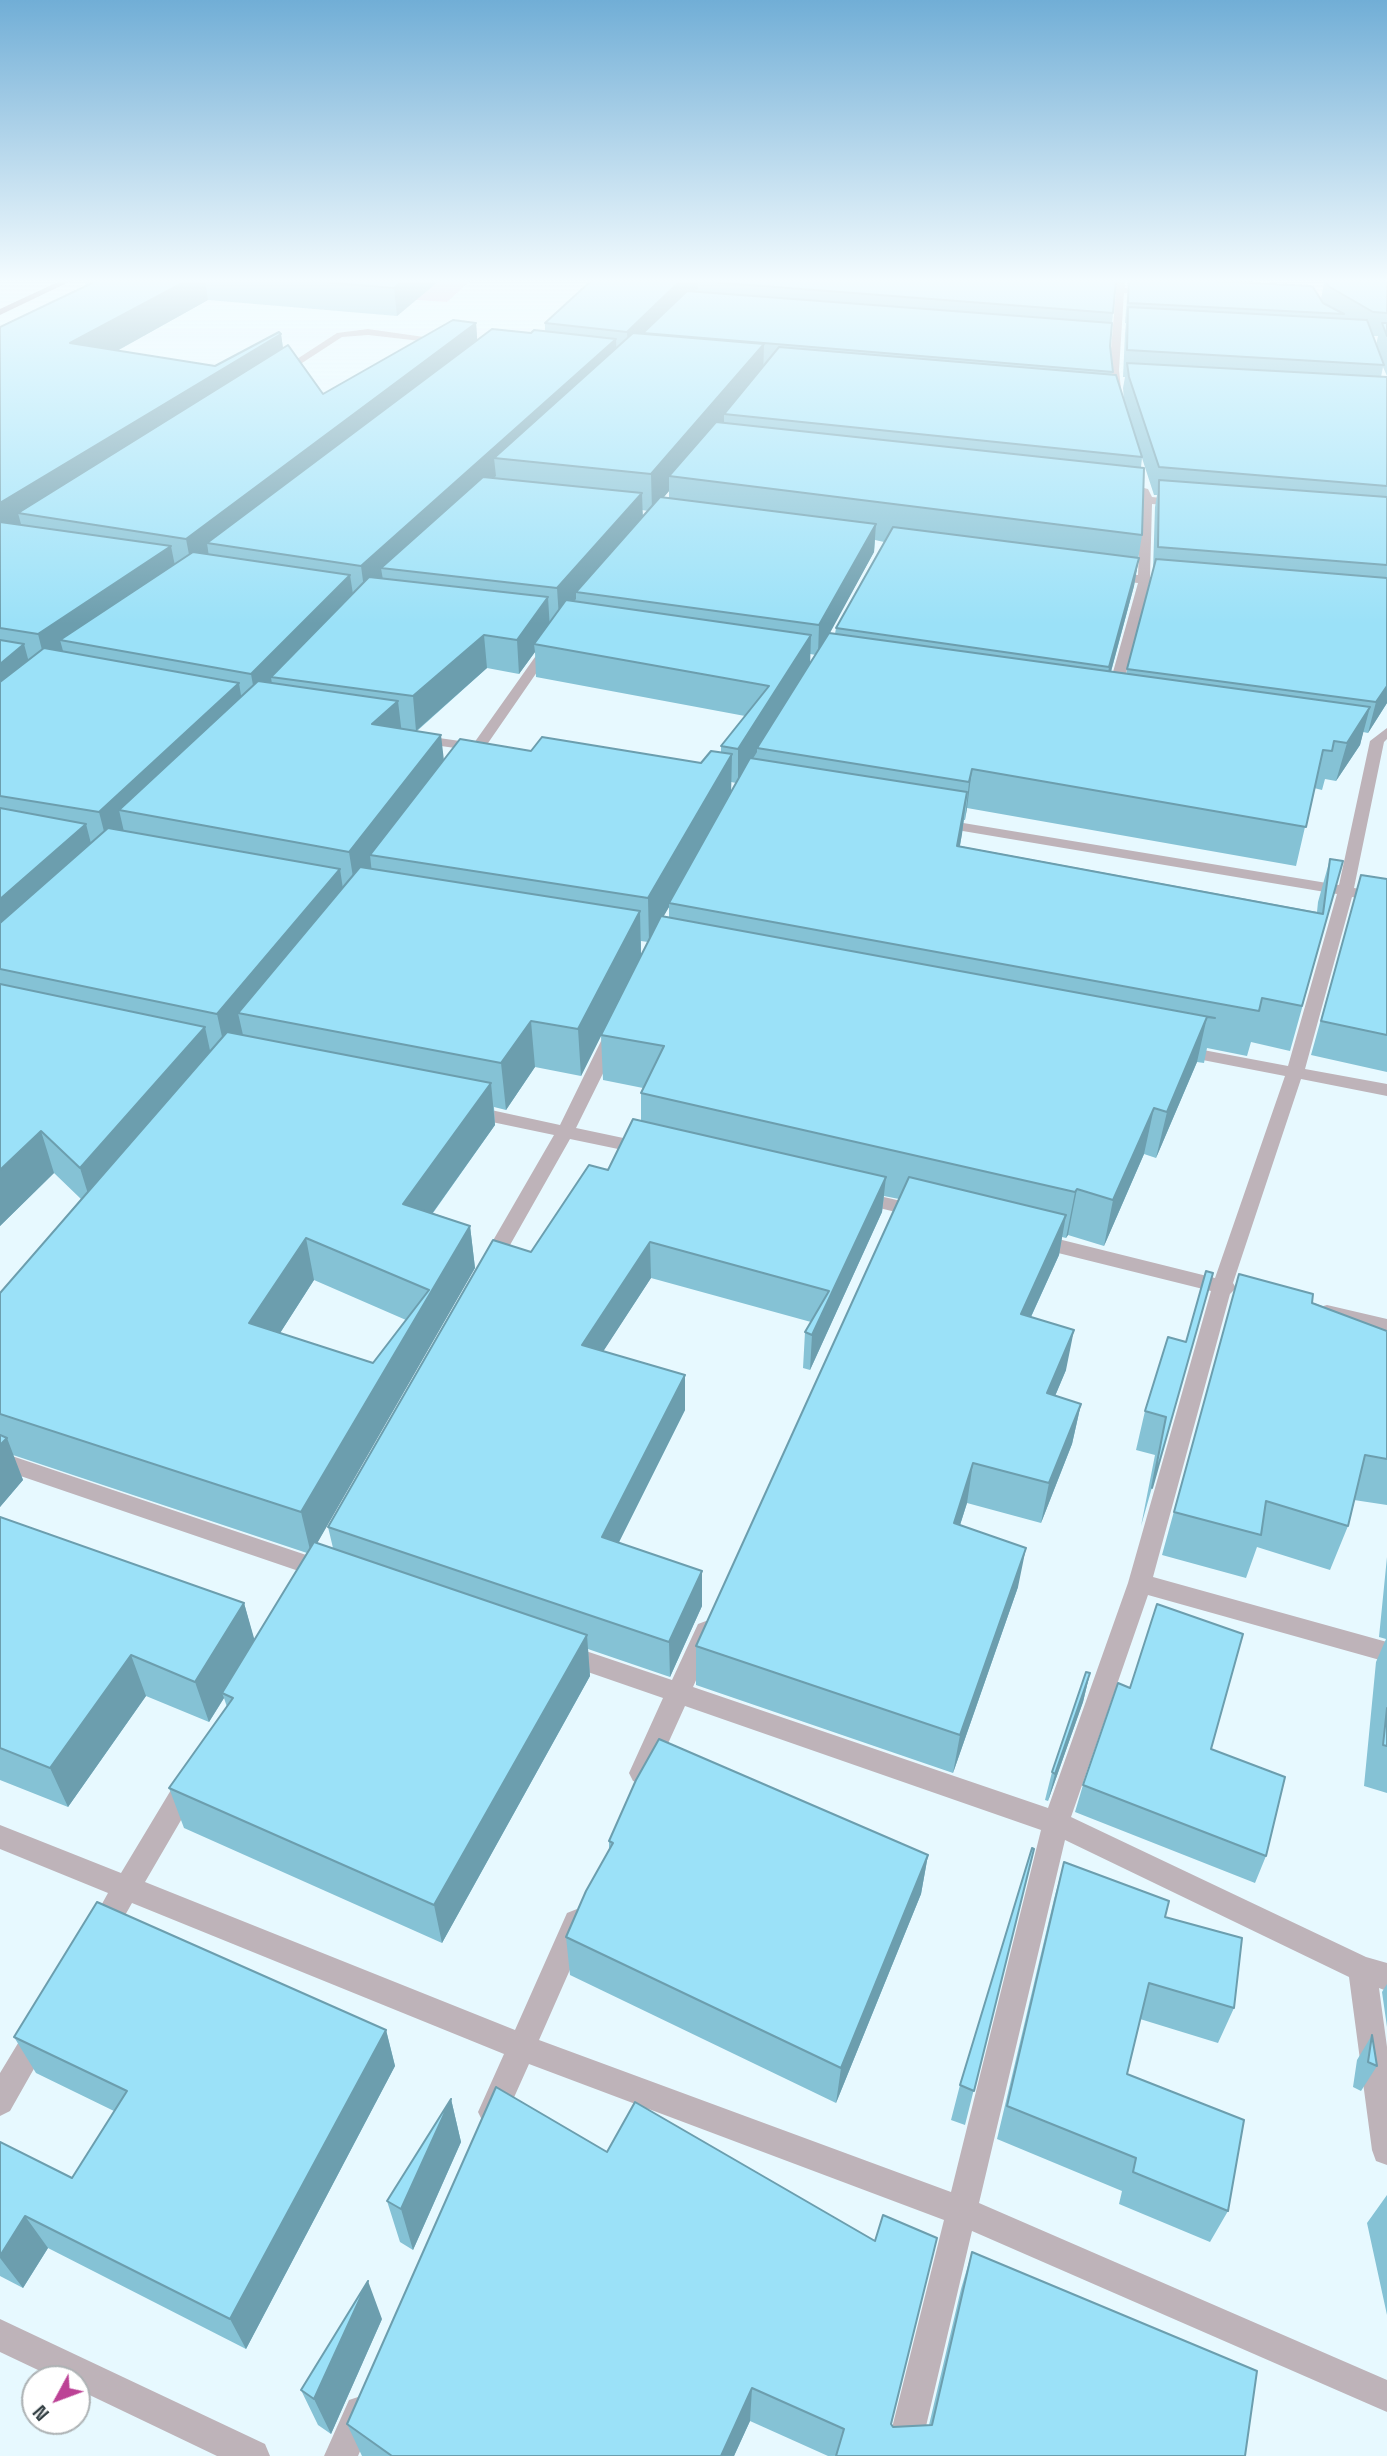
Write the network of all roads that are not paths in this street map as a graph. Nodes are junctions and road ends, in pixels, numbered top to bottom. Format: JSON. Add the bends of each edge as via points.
{"nodes":[{"id":1,"x":1116,"y":395,"type":"edge"},
{"id":2,"x":1104,"y":402,"type":"edge"},
{"id":3,"x":1117,"y":403,"type":"junction"},
{"id":4,"x":1121,"y":416,"type":"edge"},
{"id":5,"x":1140,"y":476,"type":"edge"},
{"id":6,"x":1106,"y":496,"type":"edge"},
{"id":7,"x":1147,"y":500,"type":"junction"},
{"id":8,"x":1187,"y":504,"type":"edge"},
{"id":9,"x":1090,"y":574,"type":"edge"},
{"id":10,"x":1144,"y":581,"type":"junction"},
{"id":11,"x":1185,"y":584,"type":"edge"},
{"id":12,"x":556,"y":636,"type":"edge"},
{"id":13,"x":1110,"y":705,"type":"edge"},
{"id":14,"x":397,"y":736,"type":"edge"},
{"id":15,"x":1379,"y":738,"type":"edge"},
{"id":16,"x":485,"y":748,"type":"junction"},
{"id":17,"x":462,"y":770,"type":"edge"},
{"id":18,"x":922,"y":820,"type":"edge"},
{"id":19,"x":1346,"y":891,"type":"junction"},
{"id":20,"x":1387,"y":898,"type":"edge"},
{"id":21,"x":620,"y":1023,"type":"edge"},
{"id":22,"x":1159,"y":1046,"type":"edge"},
{"id":23,"x":1295,"y":1072,"type":"junction"},
{"id":24,"x":1387,"y":1090,"type":"edge"},
{"id":25,"x":446,"y":1106,"type":"edge"},
{"id":26,"x":566,"y":1130,"type":"junction"},
{"id":27,"x":659,"y":1151,"type":"edge"},
{"id":28,"x":844,"y":1194,"type":"edge"},
{"id":29,"x":897,"y":1206,"type":"junction"},
{"id":30,"x":938,"y":1216,"type":"edge"},
{"id":31,"x":886,"y":1231,"type":"edge"},
{"id":32,"x":1019,"y":1237,"type":"edge"},
{"id":33,"x":478,"y":1284,"type":"edge"},
{"id":34,"x":1222,"y":1287,"type":"junction"},
{"id":35,"x":1247,"y":1293,"type":"edge"},
{"id":36,"x":1311,"y":1308,"type":"edge"},
{"id":37,"x":1387,"y":1326,"type":"edge"},
{"id":38,"x":0,"y":1460,"type":"edge"},
{"id":39,"x":330,"y":1545,"type":"edge"},
{"id":40,"x":313,"y":1575,"type":"junction"},
{"id":41,"x":342,"y":1578,"type":"edge"},
{"id":42,"x":1140,"y":1583,"type":"junction"},
{"id":43,"x":717,"y":1606,"type":"edge"},
{"id":44,"x":549,"y":1649,"type":"edge"},
{"id":45,"x":1387,"y":1652,"type":"edge"},
{"id":46,"x":677,"y":1693,"type":"junction"},
{"id":47,"x":197,"y":1769,"type":"edge"},
{"id":48,"x":633,"y":1794,"type":"edge"},
{"id":49,"x":1056,"y":1823,"type":"junction"},
{"id":50,"x":0,"y":1837,"type":"edge"},
{"id":51,"x":127,"y":1887,"type":"junction"},
{"id":52,"x":588,"y":1895,"type":"edge"},
{"id":53,"x":92,"y":1947,"type":"edge"},
{"id":54,"x":1375,"y":1973,"type":"edge"},
{"id":55,"x":50,"y":2018,"type":"edge"},
{"id":56,"x":522,"y":2047,"type":"junction"},
{"id":57,"x":0,"y":2101,"type":"edge"},
{"id":58,"x":482,"y":2137,"type":"edge"},
{"id":59,"x":1387,"y":2150,"type":"edge"},
{"id":60,"x":961,"y":2211,"type":"junction"},
{"id":61,"x":0,"y":2335,"type":"edge"},
{"id":62,"x":370,"y":2392,"type":"edge"},
{"id":63,"x":1387,"y":2396,"type":"edge"},
{"id":64,"x":253,"y":2456,"type":"edge"},
{"id":65,"x":341,"y":2456,"type":"edge"},
{"id":66,"x":902,"y":2456,"type":"edge"}],
"edges":[{"from":1,"to":3,"type":"street"},
{"from":2,"to":3,"type":"street"},
{"from":3,"to":4,"type":"street"},
{"from":5,"to":7,"type":"street"},
{"from":6,"to":7,"type":"street"},
{"from":7,"to":8,"type":"street"},
{"from":7,"to":10,"type":"street"},
{"from":9,"to":10,"type":"street"},
{"from":10,"to":11,"type":"street"},
{"from":10,"to":13,"type":"street"},
{"from":12,"to":16,"type":"street"},
{"from":14,"to":16,"type":"street"},
{"from":15,"to":19,"type":"street"},
{"from":16,"to":17,"type":"street"},
{"from":18,"to":19,"type":"street"},
{"from":19,"to":20,"type":"street"},
{"from":19,"to":23,"type":"street"},
{"from":21,"to":26,"type":"street"},
{"from":22,"to":23,"type":"street"},
{"from":23,"to":24,"type":"street"},
{"from":23,"to":34,"type":"street"},
{"from":25,"to":26,"type":"street"},
{"from":26,"to":27,"type":"street"},
{"from":26,"to":33,"type":"street"},
{"from":28,"to":29,"type":"street"},
{"from":29,"to":30,"type":"street"},
{"from":29,"to":31,"type":"street"},
{"from":32,"to":34,"type":"street"},
{"from":34,"to":35,"type":"street"},
{"from":34,"to":42,"type":"street"},
{"from":36,"to":37,"type":"street"},
{"from":38,"to":40,"type":"street"},
{"from":39,"to":40,"type":"street"},
{"from":40,"to":41,"type":"street"},
{"from":42,"to":45,"type":"street"},
{"from":42,"to":49,"type":"street"},
{"from":43,"to":46,"type":"street"},
{"from":44,"to":46,"type":"street"},
{"from":46,"to":48,"type":"street"},
{"from":46,"to":49,"type":"street"},
{"from":47,"to":51,"type":"street"},
{"from":49,"to":54,"type":"street"},
{"from":49,"to":60,"type":"street"},
{"from":50,"to":51,"type":"street"},
{"from":51,"to":53,"type":"street"},
{"from":51,"to":56,"type":"street"},
{"from":52,"to":56,"type":"street"},
{"from":54,"to":59,"type":"street"},
{"from":55,"to":57,"type":"street"},
{"from":56,"to":58,"type":"street"},
{"from":56,"to":60,"type":"street"},
{"from":60,"to":63,"type":"street"},
{"from":60,"to":66,"type":"street"},
{"from":61,"to":64,"type":"street"},
{"from":62,"to":65,"type":"street"}]}
